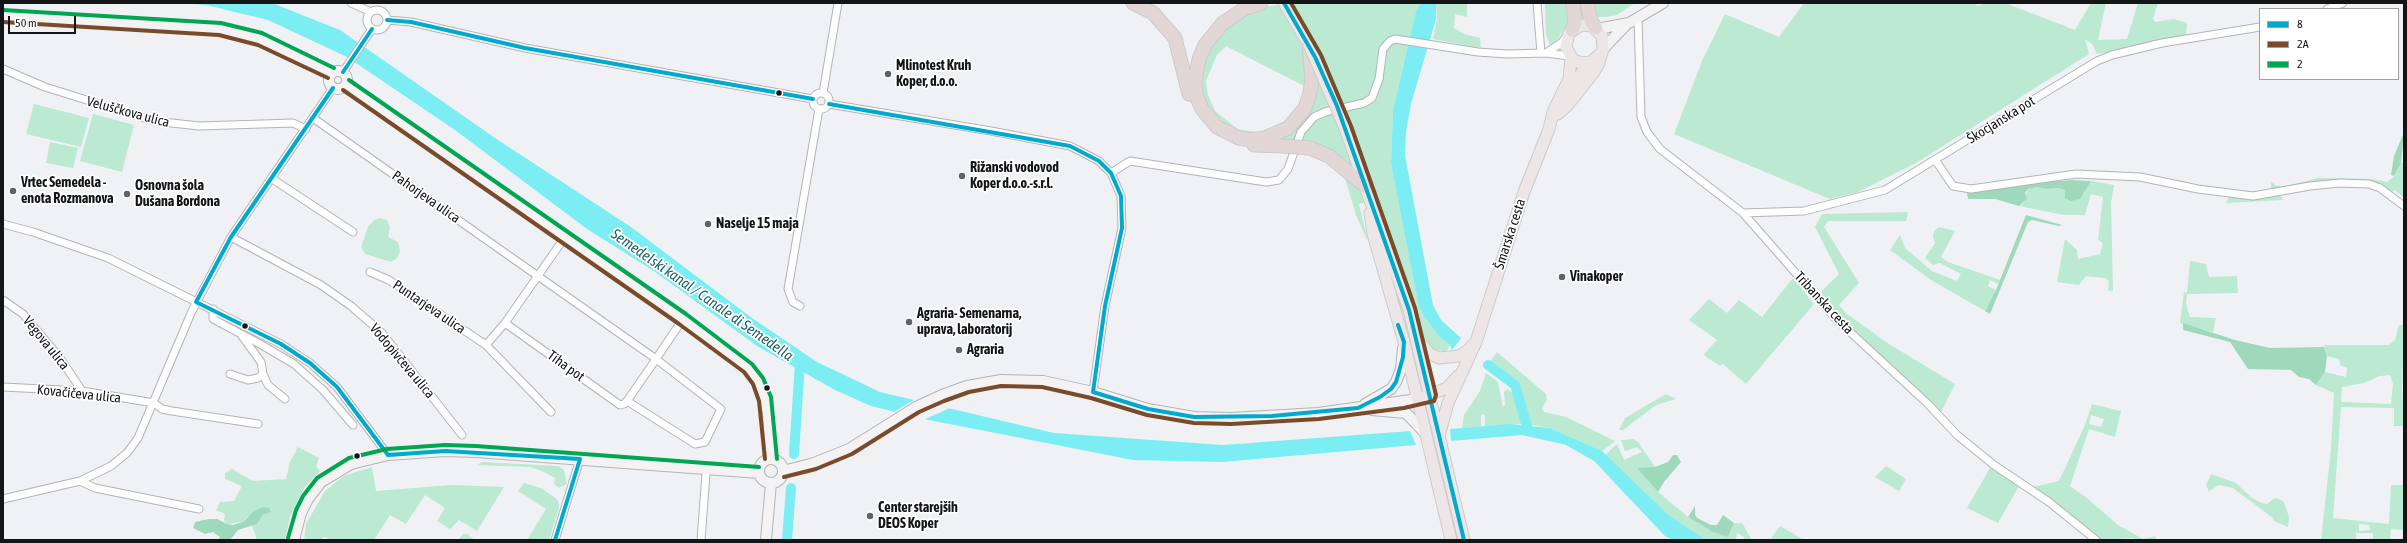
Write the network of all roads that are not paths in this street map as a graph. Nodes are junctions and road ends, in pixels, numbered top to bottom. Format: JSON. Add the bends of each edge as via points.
{"nodes":[{"id":1,"x":351,"y":3,"type":"edge"},
{"id":2,"x":838,"y":3,"type":"edge"},
{"id":3,"x":1133,"y":3,"type":"edge"},
{"id":4,"x":1261,"y":3,"type":"edge"},
{"id":5,"x":1284,"y":3,"type":"edge"},
{"id":6,"x":1538,"y":3,"type":"edge"},
{"id":7,"x":1573,"y":3,"type":"edge"},
{"id":8,"x":1587,"y":3,"type":"edge"},
{"id":9,"x":1663,"y":3,"type":"edge"},
{"id":10,"x":2343,"y":3,"type":"edge"},
{"id":11,"x":2330,"y":8,"type":"edge"},
{"id":12,"x":371,"y":12,"type":"junction"},
{"id":13,"x":3,"y":16,"type":"edge"},
{"id":14,"x":387,"y":20,"type":"junction"},
{"id":15,"x":1634,"y":20,"type":"junction"},
{"id":16,"x":2259,"y":27,"type":"edge"},
{"id":17,"x":372,"y":29,"type":"junction"},
{"id":18,"x":1596,"y":29,"type":"junction"},
{"id":19,"x":1570,"y":33,"type":"junction"},
{"id":20,"x":1308,"y":45,"type":"junction"},
{"id":21,"x":1603,"y":50,"type":"junction"},
{"id":22,"x":1543,"y":53,"type":"junction"},
{"id":23,"x":1570,"y":57,"type":"junction"},
{"id":24,"x":1587,"y":63,"type":"junction"},
{"id":25,"x":3,"y":69,"type":"edge"},
{"id":26,"x":343,"y":72,"type":"junction"},
{"id":27,"x":331,"y":74,"type":"junction"},
{"id":28,"x":346,"y":85,"type":"junction"},
{"id":29,"x":333,"y":88,"type":"junction"},
{"id":30,"x":823,"y":93,"type":"junction"},
{"id":31,"x":813,"y":99,"type":"junction"},
{"id":32,"x":829,"y":104,"type":"junction"},
{"id":33,"x":819,"y":109,"type":"junction"},
{"id":34,"x":1558,"y":114,"type":"junction"},
{"id":35,"x":313,"y":118,"type":"junction"},
{"id":36,"x":306,"y":128,"type":"junction"},
{"id":37,"x":1549,"y":129,"type":"junction"},
{"id":38,"x":1289,"y":149,"type":"junction"},
{"id":39,"x":1936,"y":160,"type":"junction"},
{"id":40,"x":1110,"y":173,"type":"junction"},
{"id":41,"x":271,"y":178,"type":"junction"},
{"id":42,"x":1365,"y":186,"type":"junction"},
{"id":43,"x":1369,"y":201,"type":"junction"},
{"id":44,"x":2404,"y":206,"type":"edge"},
{"id":45,"x":1743,"y":213,"type":"junction"},
{"id":46,"x":3,"y":224,"type":"edge"},
{"id":47,"x":353,"y":232,"type":"dead end"},
{"id":48,"x":231,"y":237,"type":"junction"},
{"id":49,"x":565,"y":237,"type":"junction"},
{"id":50,"x":370,"y":272,"type":"dead end"},
{"id":51,"x":538,"y":277,"type":"junction"},
{"id":52,"x":3,"y":300,"type":"edge"},
{"id":53,"x":196,"y":302,"type":"junction"},
{"id":54,"x":800,"y":306,"type":"dead end"},
{"id":55,"x":213,"y":309,"type":"junction"},
{"id":56,"x":683,"y":319,"type":"junction"},
{"id":57,"x":505,"y":323,"type":"junction"},
{"id":58,"x":241,"y":334,"type":"junction"},
{"id":59,"x":1416,"y":339,"type":"junction"},
{"id":60,"x":1404,"y":342,"type":"junction"},
{"id":61,"x":1476,"y":342,"type":"junction"},
{"id":62,"x":486,"y":345,"type":"junction"},
{"id":63,"x":656,"y":359,"type":"junction"},
{"id":64,"x":1466,"y":368,"type":"junction"},
{"id":65,"x":230,"y":374,"type":"dead end"},
{"id":66,"x":263,"y":374,"type":"junction"},
{"id":67,"x":3,"y":387,"type":"edge"},
{"id":68,"x":82,"y":391,"type":"junction"},
{"id":69,"x":1094,"y":392,"type":"junction"},
{"id":70,"x":1430,"y":396,"type":"junction"},
{"id":71,"x":285,"y":399,"type":"dead end"},
{"id":72,"x":1418,"y":399,"type":"junction"},
{"id":73,"x":627,"y":401,"type":"junction"},
{"id":74,"x":154,"y":404,"type":"junction"},
{"id":75,"x":1358,"y":408,"type":"junction"},
{"id":76,"x":551,"y":412,"type":"dead end"},
{"id":77,"x":258,"y":424,"type":"dead end"},
{"id":78,"x":353,"y":425,"type":"dead end"},
{"id":79,"x":1426,"y":434,"type":"junction"},
{"id":80,"x":462,"y":435,"type":"dead end"},
{"id":81,"x":1439,"y":436,"type":"junction"},
{"id":82,"x":388,"y":455,"type":"junction"},
{"id":83,"x":580,"y":459,"type":"junction"},
{"id":84,"x":771,"y":459,"type":"junction"},
{"id":85,"x":783,"y":471,"type":"junction"},
{"id":86,"x":759,"y":473,"type":"junction"},
{"id":87,"x":706,"y":474,"type":"dead end"},
{"id":88,"x":80,"y":481,"type":"junction"},
{"id":89,"x":770,"y":483,"type":"junction"},
{"id":90,"x":3,"y":499,"type":"edge"},
{"id":91,"x":199,"y":509,"type":"dead end"},
{"id":92,"x":294,"y":540,"type":"edge"},
{"id":93,"x":556,"y":540,"type":"edge"},
{"id":94,"x":701,"y":540,"type":"edge"},
{"id":95,"x":766,"y":540,"type":"edge"},
{"id":96,"x":1451,"y":540,"type":"edge"},
{"id":97,"x":1464,"y":540,"type":"edge"},
{"id":98,"x":2096,"y":540,"type":"edge"}],
"edges":[{"from":1,"to":12,"type":"street"},
{"from":2,"to":30,"type":"street"},
{"from":3,"to":38,"type":"highway","via":[[1153,13],[1175,38],[1193,107],[1205,125],[1220,137],[1241,145]]},
{"from":4,"to":20,"type":"highway","via":[[1231,17],[1215,31],[1199,58],[1194,81],[1196,95],[1202,109],[1217,127],[1239,138],[1258,140],[1277,134],[1297,119],[1305,108],[1312,80]]},
{"from":5,"to":20,"type":"main road"},
{"from":6,"to":22,"type":"street"},
{"from":7,"to":19,"type":"highway","via":[[1575,23]]},
{"from":8,"to":18,"type":"highway","via":[[1591,21]]},
{"from":9,"to":15,"type":"street"},
{"from":10,"to":11,"type":"street"},
{"from":12,"to":14,"type":"street","via":[[382,11]]},
{"from":12,"to":17,"type":"street","via":[[367,21]]},
{"from":13,"to":27,"type":"street","via":[[220,28],[260,39]]},
{"from":14,"to":17,"type":"street","via":[[383,29]]},
{"from":14,"to":31,"type":"street","via":[[411,22],[525,48]]},
{"from":15,"to":18,"type":"street"},
{"from":15,"to":21,"type":"street"},
{"from":15,"to":45,"type":"street","name":"Tribanska cesta","via":[[1641,117],[1647,132],[1660,149]]},
{"from":16,"to":39,"type":"street","name":"Škocjanska pot","via":[[2112,55],[2085,68]]},
{"from":17,"to":26,"type":"street"},
{"from":18,"to":19,"type":"main road","via":[[1584,25]]},
{"from":18,"to":21,"type":"main road","via":[[1603,40]]},
{"from":19,"to":22,"type":"street","via":[[1561,43]]},
{"from":19,"to":23,"type":"main road","via":[[1566,47]]},
{"from":20,"to":42,"type":"main road","bridge":true,"via":[[1345,128]]},
{"from":21,"to":24,"type":"main road","via":[[1595,61]]},
{"from":21,"to":34,"type":"main road","via":[[1600,63],[1594,72]]},
{"from":22,"to":23,"type":"street"},
{"from":22,"to":38,"type":"street","via":[[1485,53],[1395,39],[1386,45],[1381,55],[1377,88],[1372,98],[1364,103],[1314,117]]},
{"from":23,"to":24,"type":"main road","via":[[1577,62]]},
{"from":23,"to":37,"type":"main road","via":[[1569,79],[1553,112]]},
{"from":24,"to":34,"type":"main road"},
{"from":25,"to":36,"type":"street","name":"Veluščkova ulica","via":[[45,88],[154,121],[199,126],[293,123]]},
{"from":26,"to":27,"type":"street"},
{"from":26,"to":28,"type":"street","via":[[347,78]]},
{"from":27,"to":29,"type":"street","via":[[328,79]]},
{"from":28,"to":29,"type":"street","via":[[338,90]]},
{"from":28,"to":49,"type":"street"},
{"from":29,"to":35,"type":"street"},
{"from":30,"to":31,"type":"street","via":[[817,94]]},
{"from":30,"to":32,"type":"street","via":[[828,97]]},
{"from":31,"to":33,"type":"street","via":[[813,104]]},
{"from":32,"to":33,"type":"street"},
{"from":32,"to":40,"type":"street","via":[[1070,146],[1099,161]]},
{"from":33,"to":54,"type":"street","via":[[788,289],[793,302]]},
{"from":34,"to":37,"type":"main road"},
{"from":35,"to":36,"type":"street"},
{"from":35,"to":51,"type":"street","name":"Pahorjeva ulica"},
{"from":36,"to":41,"type":"street"},
{"from":37,"to":61,"type":"main road","name":"Šmarska cesta","via":[[1524,192]]},
{"from":38,"to":40,"type":"street","via":[[1284,175],[1272,182],[1130,161]]},
{"from":38,"to":42,"type":"highway","bridge":true,"via":[[1310,148],[1329,156]]},
{"from":39,"to":44,"type":"street","via":[[1953,186],[1972,189],[2076,174],[2140,176],[2205,190],[2253,196],[2310,186],[2362,184],[2380,188]]},
{"from":39,"to":45,"type":"street","name":"Škocjanska pot","via":[[1885,190],[1845,202],[1804,211]]},
{"from":40,"to":69,"type":"street","via":[[1121,196],[1122,228],[1105,306]]},
{"from":41,"to":47,"type":"street"},
{"from":41,"to":48,"type":"street"},
{"from":42,"to":43,"type":"main road"},
{"from":43,"to":59,"type":"main road","via":[[1409,310]]},
{"from":43,"to":60,"type":"main road","via":[[1373,234]]},
{"from":45,"to":98,"type":"street","name":"Tribanska cesta","via":[[1836,319],[1928,404],[1957,435]]},
{"from":46,"to":53,"type":"street","via":[[108,258]]},
{"from":48,"to":53,"type":"street"},
{"from":48,"to":80,"type":"street","name":"Vodopivčeva ulica","via":[[321,285],[351,306],[382,333]]},
{"from":49,"to":51,"type":"street"},
{"from":49,"to":56,"type":"street"},
{"from":50,"to":62,"type":"street","name":"Puntarjeva ulica","via":[[389,280]]},
{"from":51,"to":57,"type":"street"},
{"from":51,"to":63,"type":"street","name":"Pahorjeva ulica"},
{"from":52,"to":68,"type":"street","name":"Vegova ulica","via":[[23,314],[60,358]]},
{"from":53,"to":55,"type":"street"},
{"from":53,"to":74,"type":"street"},
{"from":55,"to":58,"type":"street","via":[[213,319]]},
{"from":55,"to":82,"type":"street","via":[[281,344],[310,363],[337,387]]},
{"from":56,"to":63,"type":"street"},
{"from":56,"to":84,"type":"street","via":[[748,368],[758,381],[768,413]]},
{"from":57,"to":62,"type":"street"},
{"from":57,"to":73,"type":"street","name":"Tiha pot","via":[[620,405]]},
{"from":58,"to":66,"type":"street","via":[[261,362]]},
{"from":58,"to":78,"type":"street","via":[[294,364],[323,390]]},
{"from":59,"to":61,"type":"main road","via":[[1430,354],[1439,358],[1459,356]]},
{"from":59,"to":70,"type":"main road"},
{"from":60,"to":72,"type":"main road"},
{"from":60,"to":75,"type":"street","via":[[1401,369],[1396,382],[1385,393]]},
{"from":61,"to":64,"type":"main road","name":"Šmarska cesta"},
{"from":62,"to":76,"type":"street","name":"Puntarjeva ulica"},
{"from":63,"to":73,"type":"street"},
{"from":63,"to":73,"type":"street","name":"Pahorjeva ulica","via":[[721,409],[705,442],[695,444]]},
{"from":64,"to":70,"type":"main road","via":[[1447,388]]},
{"from":64,"to":81,"type":"main road","name":"Šmarska cesta","via":[[1448,403]]},
{"from":65,"to":66,"type":"street","via":[[248,380]]},
{"from":66,"to":71,"type":"street","via":[[268,385]]},
{"from":67,"to":68,"type":"street","name":"Kovačičeva ulica"},
{"from":68,"to":74,"type":"street","name":"Kovačičeva ulica"},
{"from":69,"to":75,"type":"street","via":[[1148,409],[1194,416],[1272,416]]},
{"from":69,"to":85,"type":"street","via":[[1043,381],[984,383],[942,395],[916,407],[849,449]]},
{"from":70,"to":72,"type":"main road"},
{"from":70,"to":81,"type":"main road"},
{"from":72,"to":75,"type":"street"},
{"from":72,"to":79,"type":"main road"},
{"from":74,"to":77,"type":"street","name":"Kovačičeva ulica","via":[[172,411]]},
{"from":74,"to":88,"type":"street","via":[[138,438],[126,453],[111,466]]},
{"from":75,"to":79,"type":"street","via":[[1406,413]]},
{"from":79,"to":96,"type":"main road"},
{"from":81,"to":97,"type":"main road"},
{"from":82,"to":83,"type":"street","via":[[445,451]]},
{"from":82,"to":92,"type":"street","via":[[350,464],[321,482],[301,513]]},
{"from":83,"to":86,"type":"street"},
{"from":83,"to":93,"type":"street"},
{"from":84,"to":85,"type":"street","via":[[778,461]]},
{"from":84,"to":86,"type":"street","via":[[762,463]]},
{"from":85,"to":89,"type":"street","via":[[779,479]]},
{"from":86,"to":89,"type":"street","via":[[762,480]]},
{"from":87,"to":94,"type":"street"},
{"from":88,"to":90,"type":"street"},
{"from":88,"to":91,"type":"street","via":[[95,488]]},
{"from":89,"to":95,"type":"street"}]}
